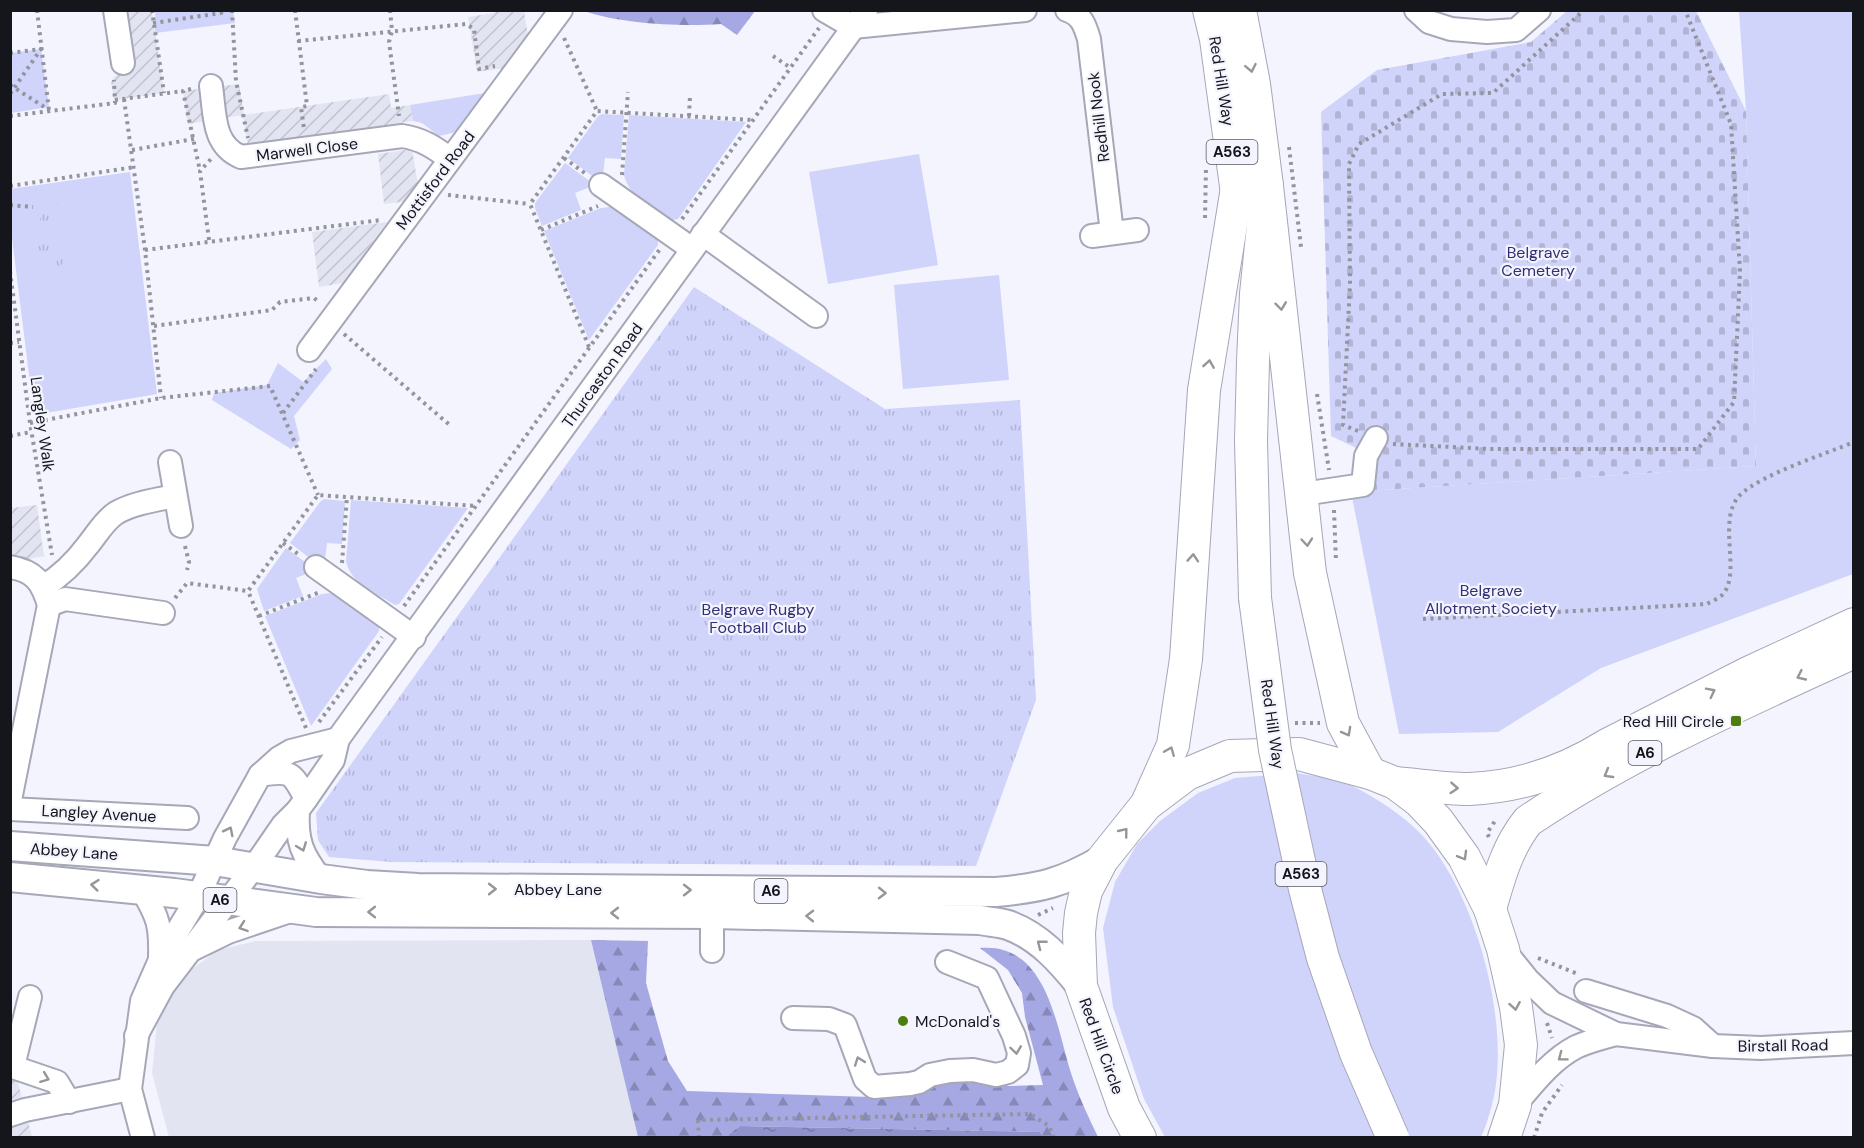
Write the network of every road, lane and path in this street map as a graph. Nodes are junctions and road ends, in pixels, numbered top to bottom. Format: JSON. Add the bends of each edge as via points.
{"nodes":[{"id":1,"x":37,"y":10,"type":"edge"},
{"id":2,"x":115,"y":10,"type":"edge"},
{"id":3,"x":152,"y":10,"type":"edge"},
{"id":4,"x":224,"y":10,"type":"edge"},
{"id":5,"x":232,"y":10,"type":"edge"},
{"id":6,"x":295,"y":10,"type":"edge"},
{"id":7,"x":390,"y":10,"type":"edge"},
{"id":8,"x":1025,"y":10,"type":"edge"},
{"id":9,"x":1068,"y":10,"type":"edge"},
{"id":10,"x":1209,"y":10,"type":"edge"},
{"id":11,"x":1240,"y":10,"type":"edge"},
{"id":12,"x":1416,"y":10,"type":"edge"},
{"id":13,"x":1539,"y":10,"type":"edge"},
{"id":14,"x":1584,"y":10,"type":"edge"},
{"id":15,"x":1685,"y":10,"type":"edge"},
{"id":16,"x":827,"y":12,"type":"edge"},
{"id":17,"x":558,"y":15,"type":"edge"},
{"id":18,"x":860,"y":19,"type":"edge"},
{"id":19,"x":153,"y":23,"type":"junction"},
{"id":20,"x":392,"y":32,"type":"junction"},
{"id":21,"x":298,"y":41,"type":"junction"},
{"id":22,"x":42,"y":49,"type":"junction"},
{"id":23,"x":10,"y":53,"type":"edge"},
{"id":24,"x":773,"y":56,"type":"dead end"},
{"id":25,"x":123,"y":63,"type":"joint"},
{"id":26,"x":518,"y":68,"type":"junction"},
{"id":27,"x":791,"y":68,"type":"junction"},
{"id":28,"x":13,"y":86,"type":"edge"},
{"id":29,"x":211,"y":86,"type":"dead end"},
{"id":30,"x":183,"y":91,"type":"dead end"},
{"id":31,"x":164,"y":93,"type":"dead end"},
{"id":32,"x":10,"y":94,"type":"edge"},
{"id":33,"x":690,"y":96,"type":"dead end"},
{"id":34,"x":124,"y":99,"type":"junction"},
{"id":35,"x":115,"y":100,"type":"junction"},
{"id":36,"x":50,"y":111,"type":"junction"},
{"id":37,"x":597,"y":111,"type":"dead end"},
{"id":38,"x":10,"y":116,"type":"edge"},
{"id":39,"x":689,"y":116,"type":"dead end"},
{"id":40,"x":402,"y":136,"type":"junction"},
{"id":41,"x":194,"y":139,"type":"dead end"},
{"id":42,"x":223,"y":146,"type":"junction"},
{"id":43,"x":307,"y":148,"type":"junction"},
{"id":44,"x":132,"y":150,"type":"junction"},
{"id":45,"x":252,"y":156,"type":"junction"},
{"id":46,"x":564,"y":158,"type":"dead end"},
{"id":47,"x":450,"y":159,"type":"junction"},
{"id":48,"x":135,"y":167,"type":"junction"},
{"id":49,"x":601,"y":185,"type":"joint"},
{"id":50,"x":10,"y":186,"type":"edge"},
{"id":51,"x":1252,"y":187,"type":"junction"},
{"id":52,"x":425,"y":192,"type":"junction"},
{"id":53,"x":530,"y":204,"type":"dead end"},
{"id":54,"x":10,"y":205,"type":"edge"},
{"id":55,"x":33,"y":207,"type":"dead end"},
{"id":56,"x":399,"y":228,"type":"junction"},
{"id":57,"x":1137,"y":230,"type":"dead end"},
{"id":58,"x":671,"y":234,"type":"junction"},
{"id":59,"x":209,"y":240,"type":"junction"},
{"id":60,"x":698,"y":242,"type":"junction"},
{"id":61,"x":146,"y":250,"type":"junction"},
{"id":62,"x":10,"y":271,"type":"edge"},
{"id":63,"x":816,"y":316,"type":"dead end"},
{"id":64,"x":332,"y":319,"type":"junction"},
{"id":65,"x":154,"y":326,"type":"junction"},
{"id":66,"x":19,"y":342,"type":"junction"},
{"id":67,"x":10,"y":343,"type":"edge"},
{"id":68,"x":309,"y":350,"type":"joint"},
{"id":69,"x":161,"y":398,"type":"junction"},
{"id":70,"x":282,"y":414,"type":"junction"},
{"id":71,"x":30,"y":423,"type":"junction"},
{"id":72,"x":452,"y":427,"type":"dead end"},
{"id":73,"x":31,"y":432,"type":"junction"},
{"id":74,"x":10,"y":436,"type":"edge"},
{"id":75,"x":1376,"y":438,"type":"junction"},
{"id":76,"x":1854,"y":442,"type":"edge"},
{"id":77,"x":170,"y":462,"type":"dead end"},
{"id":78,"x":1303,"y":494,"type":"junction"},
{"id":79,"x":318,"y":495,"type":"dead end"},
{"id":80,"x":175,"y":496,"type":"junction"},
{"id":81,"x":347,"y":497,"type":"dead end"},
{"id":82,"x":181,"y":526,"type":"dead end"},
{"id":83,"x":10,"y":567,"type":"edge"},
{"id":84,"x":316,"y":567,"type":"dead end"},
{"id":85,"x":341,"y":584,"type":"junction"},
{"id":86,"x":49,"y":590,"type":"junction"},
{"id":87,"x":248,"y":591,"type":"dead end"},
{"id":88,"x":163,"y":612,"type":"joint"},
{"id":89,"x":259,"y":616,"type":"dead end"},
{"id":90,"x":1423,"y":619,"type":"dead end"},
{"id":91,"x":393,"y":620,"type":"junction"},
{"id":92,"x":1854,"y":624,"type":"edge"},
{"id":93,"x":414,"y":637,"type":"junction"},
{"id":94,"x":1854,"y":652,"type":"edge"},
{"id":95,"x":323,"y":718,"type":"dead end"},
{"id":96,"x":338,"y":739,"type":"junction"},
{"id":97,"x":261,"y":775,"type":"junction"},
{"id":98,"x":1383,"y":778,"type":"junction"},
{"id":99,"x":10,"y":800,"type":"edge"},
{"id":100,"x":302,"y":805,"type":"junction"},
{"id":101,"x":1146,"y":805,"type":"junction"},
{"id":102,"x":10,"y":809,"type":"edge"},
{"id":103,"x":187,"y":818,"type":"dead end"},
{"id":104,"x":10,"y":846,"type":"edge"},
{"id":105,"x":1102,"y":860,"type":"junction"},
{"id":106,"x":215,"y":861,"type":"junction"},
{"id":107,"x":254,"y":867,"type":"junction"},
{"id":108,"x":10,"y":877,"type":"edge"},
{"id":109,"x":321,"y":879,"type":"junction"},
{"id":110,"x":142,"y":890,"type":"junction"},
{"id":111,"x":198,"y":897,"type":"junction"},
{"id":112,"x":229,"y":901,"type":"junction"},
{"id":113,"x":298,"y":909,"type":"junction"},
{"id":114,"x":1490,"y":909,"type":"junction"},
{"id":115,"x":712,"y":914,"type":"junction"},
{"id":116,"x":1503,"y":949,"type":"junction"},
{"id":117,"x":190,"y":950,"type":"junction"},
{"id":118,"x":712,"y":951,"type":"dead end"},
{"id":119,"x":1533,"y":956,"type":"dead end"},
{"id":120,"x":160,"y":960,"type":"junction"},
{"id":121,"x":947,"y":962,"type":"dead end"},
{"id":122,"x":1081,"y":986,"type":"junction"},
{"id":123,"x":30,"y":997,"type":"dead end"},
{"id":124,"x":1598,"y":999,"type":"joint"},
{"id":125,"x":793,"y":1018,"type":"dead end"},
{"id":126,"x":1616,"y":1034,"type":"junction"},
{"id":127,"x":136,"y":1036,"type":"junction"},
{"id":128,"x":1854,"y":1043,"type":"edge"},
{"id":129,"x":1713,"y":1046,"type":"junction"},
{"id":130,"x":12,"y":1066,"type":"edge"},
{"id":131,"x":130,"y":1089,"type":"junction"},
{"id":132,"x":69,"y":1102,"type":"junction"},
{"id":133,"x":1515,"y":1105,"type":"junction"},
{"id":134,"x":10,"y":1115,"type":"edge"},
{"id":135,"x":143,"y":1137,"type":"edge"},
{"id":136,"x":699,"y":1137,"type":"edge"},
{"id":137,"x":1054,"y":1137,"type":"edge"},
{"id":138,"x":1140,"y":1137,"type":"edge"},
{"id":139,"x":1393,"y":1137,"type":"edge"},
{"id":140,"x":1504,"y":1137,"type":"edge"}],
"edges":[{"from":1,"to":22,"type":"path"},
{"from":2,"to":25,"type":"street"},
{"from":3,"to":19,"type":"path"},
{"from":4,"to":19,"type":"path"},
{"from":5,"to":45,"type":"path","via":[[236,81]]},
{"from":6,"to":21,"type":"path"},
{"from":7,"to":20,"type":"path"},
{"from":8,"to":18,"type":"street"},
{"from":9,"to":57,"type":"street","name":"Redhill Nook","via":[[1085,24],[1089,39],[1102,235]]},
{"from":10,"to":51,"type":"highway","name":"Red Hill Way","number":"A563"},
{"from":11,"to":51,"type":"highway","name":"Red Hill Way","number":"A563","one_way":true,"via":[[1254,84]]},
{"from":12,"to":13,"type":"street","via":[[1429,22],[1451,29],[1487,32],[1516,30]]},
{"from":14,"to":75,"type":"path","via":[[1493,93],[1442,94],[1359,144],[1348,164],[1350,284],[1343,426]]},
{"from":15,"to":75,"type":"path","via":[[1731,124],[1740,271],[1734,402],[1698,449],[1490,449],[1391,444]]},
{"from":16,"to":18,"type":"street"},
{"from":16,"to":27,"type":"path"},
{"from":17,"to":26,"type":"street","name":"Mottisford Road"},
{"from":17,"to":37,"type":"path"},
{"from":18,"to":60,"type":"street","name":"Thurcaston Road"},
{"from":19,"to":31,"type":"path"},
{"from":20,"to":21,"type":"path"},
{"from":20,"to":26,"type":"path","via":[[466,24],[474,29],[479,69],[511,64]]},
{"from":20,"to":40,"type":"path","via":[[389,42]]},
{"from":21,"to":43,"type":"path","via":[[307,106],[301,107]]},
{"from":22,"to":23,"type":"path"},
{"from":22,"to":28,"type":"path"},
{"from":22,"to":36,"type":"path"},
{"from":24,"to":27,"type":"path"},
{"from":25,"to":35,"type":"path","via":[[113,82]]},
{"from":26,"to":47,"type":"street","name":"Mottisford Road"},
{"from":27,"to":58,"type":"path"},
{"from":28,"to":32,"type":"path"},
{"from":28,"to":36,"type":"path"},
{"from":29,"to":42,"type":"street"},
{"from":30,"to":34,"type":"path"},
{"from":33,"to":39,"type":"path"},
{"from":34,"to":35,"type":"path"},
{"from":34,"to":44,"type":"path"},
{"from":35,"to":36,"type":"path"},
{"from":36,"to":38,"type":"path"},
{"from":40,"to":43,"type":"street","name":"Marwell Close"},
{"from":40,"to":47,"type":"street","name":"Marwell Close","via":[[428,143]]},
{"from":41,"to":44,"type":"path"},
{"from":42,"to":45,"type":"street","name":"Marwell Close","via":[[241,157]]},
{"from":42,"to":59,"type":"path","via":[[200,171]]},
{"from":43,"to":45,"type":"street","name":"Marwell Close"},
{"from":44,"to":48,"type":"path"},
{"from":46,"to":49,"type":"path"},
{"from":47,"to":52,"type":"street","name":"Mottisford Road"},
{"from":48,"to":50,"type":"path"},
{"from":48,"to":61,"type":"path"},
{"from":49,"to":58,"type":"street"},
{"from":51,"to":78,"type":"highway","one_way":true},
{"from":101,"to":51,"type":"highway","one_way":true,"via":[[1173,745],[1186,659],[1204,390]]},
{"from":51,"to":139,"type":"highway","name":"Red Hill Way","number":"A563","bridge":true,"via":[[1256,294],[1251,441],[1255,598],[1275,750],[1326,969],[1356,1053]]},
{"from":52,"to":53,"type":"path"},
{"from":52,"to":56,"type":"street","name":"Mottisford Road"},
{"from":54,"to":55,"type":"path"},
{"from":56,"to":59,"type":"path","via":[[389,219]]},
{"from":56,"to":64,"type":"street","name":"Mottisford Road"},
{"from":58,"to":60,"type":"street"},
{"from":58,"to":91,"type":"path"},
{"from":59,"to":61,"type":"path"},
{"from":60,"to":63,"type":"street"},
{"from":60,"to":93,"type":"street","name":"Thurcaston Road"},
{"from":61,"to":65,"type":"path"},
{"from":62,"to":66,"type":"path","name":"Langley Walk"},
{"from":64,"to":65,"type":"path","via":[[314,298],[280,302],[272,310]]},
{"from":64,"to":68,"type":"street","name":"Mottisford Road"},
{"from":64,"to":72,"type":"path"},
{"from":65,"to":69,"type":"path"},
{"from":66,"to":67,"type":"path"},
{"from":66,"to":71,"type":"path","name":"Langley Walk"},
{"from":68,"to":70,"type":"path","via":[[320,362]]},
{"from":69,"to":70,"type":"path","via":[[270,386]]},
{"from":69,"to":71,"type":"path"},
{"from":70,"to":79,"type":"path"},
{"from":71,"to":73,"type":"path","name":"Langley Walk"},
{"from":73,"to":74,"type":"path"},
{"from":73,"to":86,"type":"path","name":"Langley Walk"},
{"from":75,"to":78,"type":"street","via":[[1366,456],[1363,485]]},
{"from":76,"to":90,"type":"path","via":[[1758,482],[1738,497],[1729,519],[1730,576],[1723,594],[1707,604]]},
{"from":77,"to":80,"type":"street"},
{"from":78,"to":98,"type":"highway","one_way":true,"via":[[1310,573],[1342,723]]},
{"from":80,"to":82,"type":"street"},
{"from":80,"to":86,"type":"street","via":[[116,513]]},
{"from":81,"to":85,"type":"path"},
{"from":83,"to":86,"type":"street","via":[[35,576]]},
{"from":84,"to":85,"type":"street"},
{"from":85,"to":89,"type":"path"},
{"from":85,"to":91,"type":"street"},
{"from":86,"to":88,"type":"street","via":[[65,599]]},
{"from":86,"to":99,"type":"street"},
{"from":87,"to":88,"type":"path","via":[[187,584]]},
{"from":91,"to":93,"type":"street"},
{"from":91,"to":95,"type":"path"},
{"from":98,"to":92,"type":"highway","number":"A6","one_way":true,"via":[[1467,789],[1534,780],[1587,758],[1748,673]]},
{"from":93,"to":96,"type":"street","name":"Thurcaston Road"},
{"from":94,"to":114,"type":"highway","number":"A6","one_way":true,"via":[[1638,756],[1528,822],[1502,866]]},
{"from":96,"to":97,"type":"street","name":"Thurcaston Road","via":[[291,751]]},
{"from":96,"to":100,"type":"street","name":"Thurcaston Road","via":[[333,760]]},
{"from":97,"to":100,"type":"street","via":[[290,773],[296,778]]},
{"from":106,"to":97,"type":"street","name":"Thurcaston Road","one_way":true},
{"from":98,"to":101,"type":"highway","name":"Red Hill Circle","number":"A6","via":[[1299,754],[1230,756],[1186,774]]},
{"from":98,"to":114,"type":"highway","name":"Red Hill Circle","number":"A6","one_way":true,"via":[[1419,801],[1451,837]]},
{"from":100,"to":107,"type":"street","name":"Thurcaston Road"},
{"from":100,"to":109,"type":"street","one_way":true,"via":[[297,830],[300,847]]},
{"from":105,"to":101,"type":"highway","name":"Red Hill Circle","number":"A6","one_way":true},
{"from":102,"to":103,"type":"street","name":"Langley Avenue"},
{"from":104,"to":106,"type":"main road","name":"Abbey Lane","number":"A6"},
{"from":109,"to":105,"type":"main road","name":"Abbey Lane","number":"A6","one_way":true,"via":[[418,888],[996,892],[1049,885]]},
{"from":105,"to":122,"type":"highway","name":"Red Hill Circle","number":"A6","via":[[1086,891],[1081,913]]},
{"from":106,"to":107,"type":"main road","name":"Abbey Lane","number":"A6"},
{"from":106,"to":111,"type":"street","name":"Thurcaston Road"},
{"from":107,"to":109,"type":"main road","name":"Abbey Lane","number":"A6"},
{"from":107,"to":112,"type":"street","name":"Thurcaston Road"},
{"from":110,"to":108,"type":"main road","name":"Abbey Lane","number":"A6","one_way":true},
{"from":110,"to":111,"type":"main road","name":"Abbey Lane","number":"A6"},
{"from":110,"to":120,"type":"street","name":"Thurcaston Road","via":[[156,914]]},
{"from":111,"to":112,"type":"main road","name":"Abbey Lane","number":"A6"},
{"from":111,"to":120,"type":"street","name":"Thurcaston Road"},
{"from":112,"to":113,"type":"main road","name":"Abbey Lane","number":"A6"},
{"from":112,"to":117,"type":"street","name":"Thurcaston Road"},
{"from":115,"to":113,"type":"main road","name":"Abbey Lane","number":"A6","one_way":true},
{"from":113,"to":117,"type":"street","name":"Thurcaston Road","one_way":true,"via":[[228,932]]},
{"from":114,"to":116,"type":"highway","name":"Red Hill Circle","number":"A6"},
{"from":115,"to":118,"type":"street"},
{"from":122,"to":115,"type":"main road","name":"Abbey Lane","number":"A6","one_way":true,"via":[[1047,949],[1006,924],[980,920]]},
{"from":116,"to":126,"type":"street","name":"Birstall Road","via":[[1552,1003]]},
{"from":116,"to":133,"type":"highway","name":"Red Hill Circle","number":"A6","one_way":true,"via":[[1521,1045]]},
{"from":117,"to":127,"type":"street","name":"Thurcaston Road","via":[[163,986]]},
{"from":119,"to":124,"type":"path","via":[[1585,976]]},
{"from":120,"to":127,"type":"street","name":"Thurcaston Road","via":[[142,1001]]},
{"from":121,"to":125,"type":"street","one_way":true,"via":[[987,978],[1019,1053],[1017,1065],[1008,1072],[996,1075],[950,1071],[910,1084],[874,1087],[865,1079],[845,1025],[829,1019]]},
{"from":122,"to":138,"type":"highway","name":"Red Hill Circle","number":"A6","via":[[1124,1108]]},
{"from":123,"to":130,"type":"street"},
{"from":124,"to":129,"type":"street","name":"Birstall Road","via":[[1667,1016],[1693,1028]]},
{"from":126,"to":129,"type":"street","name":"Birstall Road"},
{"from":126,"to":133,"type":"street","name":"Birstall Road","one_way":true,"via":[[1563,1056]]},
{"from":127,"to":131,"type":"street","name":"Thurcaston Road"},
{"from":128,"to":129,"type":"street","name":"Birstall Road","via":[[1761,1048]]},
{"from":130,"to":132,"type":"street","one_way":true,"via":[[57,1082]]},
{"from":131,"to":132,"type":"street"},
{"from":131,"to":135,"type":"street","name":"Thurcaston Road"},
{"from":132,"to":134,"type":"street"},
{"from":133,"to":140,"type":"highway","name":"Red Hill Circle","number":"A6"},
{"from":136,"to":137,"type":"path","via":[[698,1120],[1030,1114],[1049,1126]]}]}
